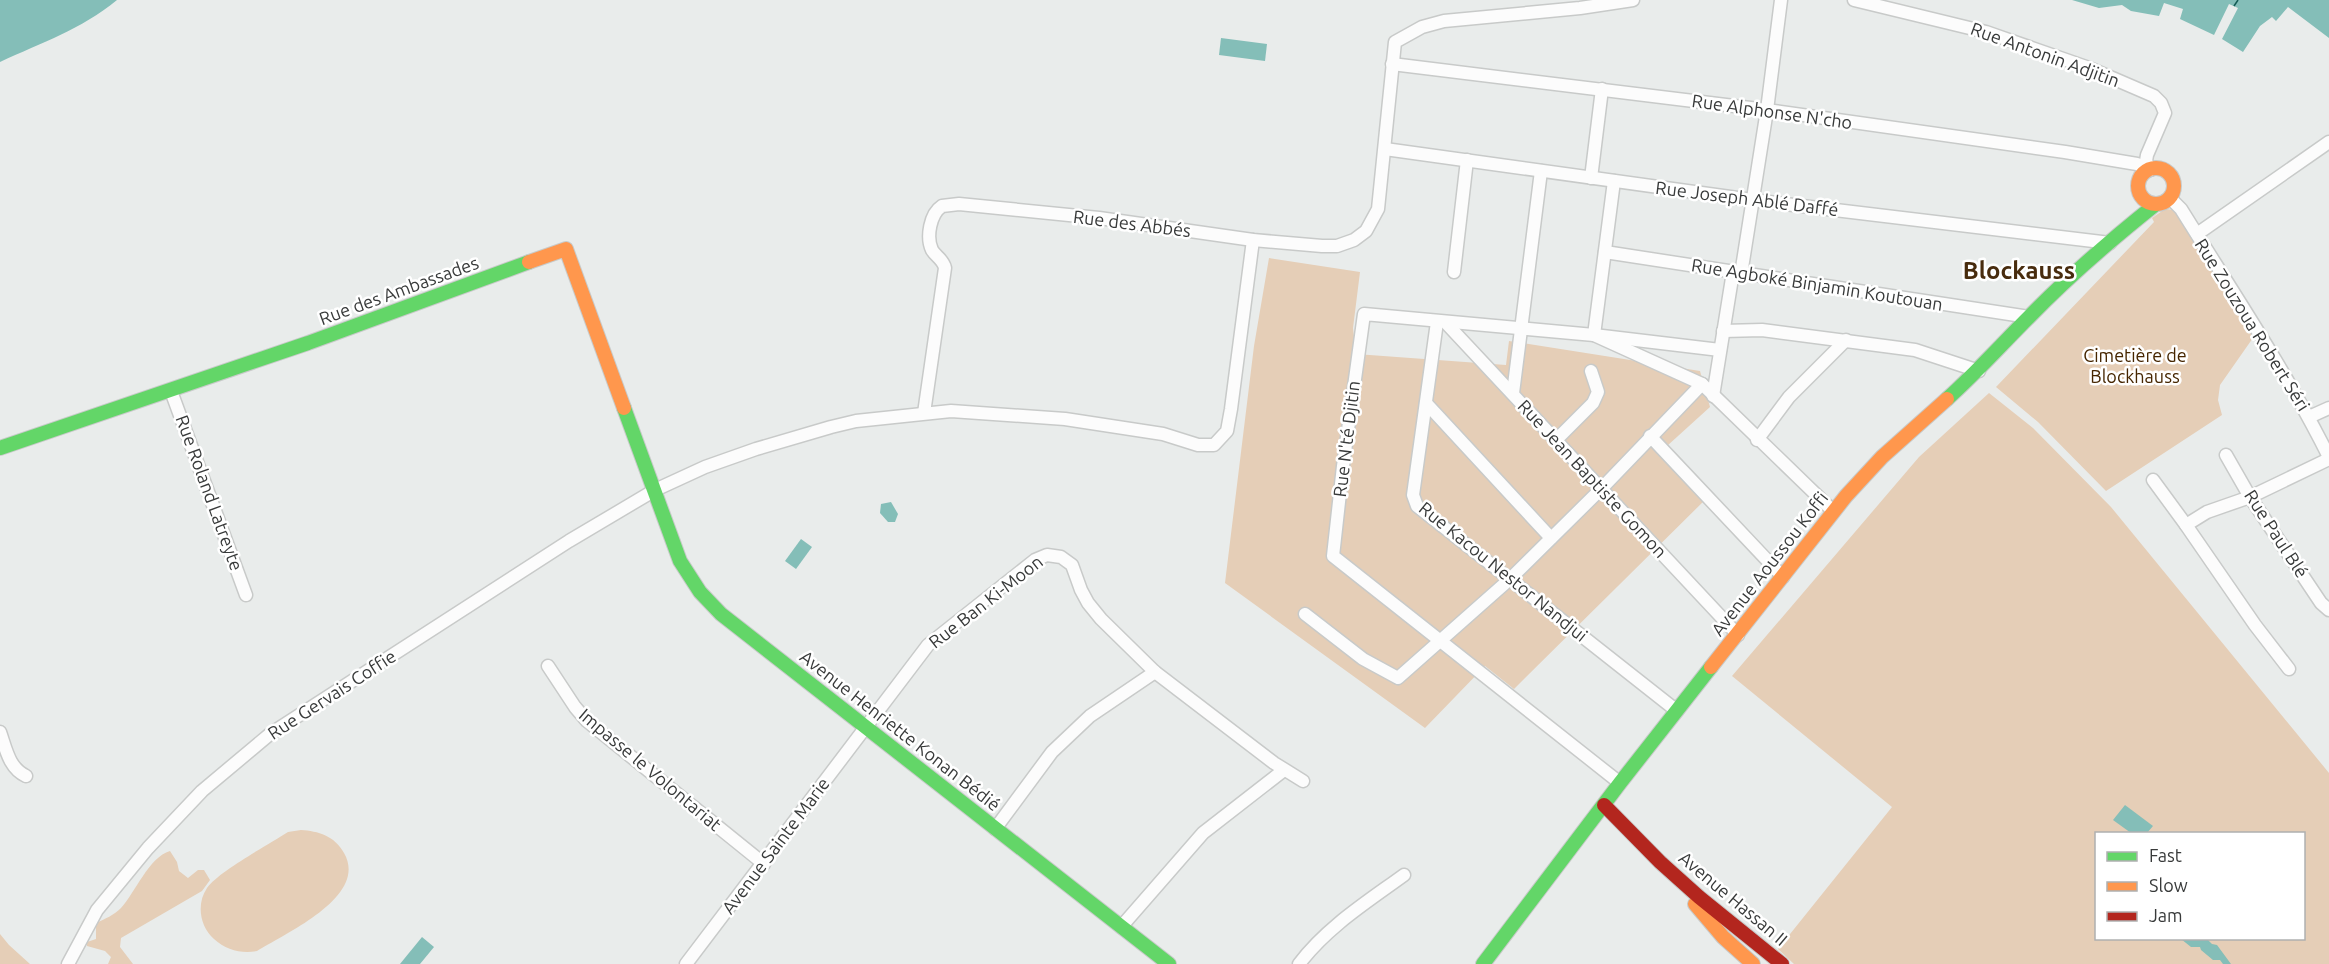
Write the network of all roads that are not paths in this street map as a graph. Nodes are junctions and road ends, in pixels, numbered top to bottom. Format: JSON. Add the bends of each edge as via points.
{"nodes":[{"id":1,"x":1633,"y":0,"type":"edge"},
{"id":2,"x":1781,"y":0,"type":"edge"},
{"id":3,"x":1854,"y":0,"type":"edge"},
{"id":4,"x":1392,"y":64,"type":"junction"},
{"id":5,"x":1602,"y":89,"type":"junction"},
{"id":6,"x":1767,"y":110,"type":"junction"},
{"id":7,"x":2329,"y":142,"type":"edge"},
{"id":8,"x":1385,"y":149,"type":"junction"},
{"id":9,"x":1467,"y":160,"type":"junction"},
{"id":10,"x":2150,"y":170,"type":"junction"},
{"id":11,"x":1541,"y":171,"type":"junction"},
{"id":12,"x":1592,"y":178,"type":"junction"},
{"id":13,"x":1614,"y":181,"type":"junction"},
{"id":14,"x":2138,"y":190,"type":"junction"},
{"id":15,"x":2170,"y":198,"type":"junction"},
{"id":16,"x":1752,"y":200,"type":"junction"},
{"id":17,"x":2156,"y":204,"type":"junction"},
{"id":18,"x":2129,"y":225,"type":"junction"},
{"id":19,"x":2197,"y":234,"type":"junction"},
{"id":20,"x":1253,"y":240,"type":"junction"},
{"id":21,"x":2110,"y":243,"type":"junction"},
{"id":22,"x":1605,"y":252,"type":"junction"},
{"id":23,"x":1454,"y":272,"type":"dead end"},
{"id":24,"x":1737,"y":273,"type":"junction"},
{"id":25,"x":2029,"y":318,"type":"junction"},
{"id":26,"x":1441,"y":322,"type":"junction"},
{"id":27,"x":1519,"y":329,"type":"junction"},
{"id":28,"x":1723,"y":331,"type":"junction"},
{"id":29,"x":1594,"y":335,"type":"junction"},
{"id":30,"x":1846,"y":340,"type":"junction"},
{"id":31,"x":1720,"y":350,"type":"junction"},
{"id":32,"x":1979,"y":370,"type":"junction"},
{"id":33,"x":1591,"y":371,"type":"dead end"},
{"id":34,"x":1702,"y":384,"type":"junction"},
{"id":35,"x":171,"y":391,"type":"junction"},
{"id":36,"x":1513,"y":393,"type":"junction"},
{"id":37,"x":1713,"y":396,"type":"junction"},
{"id":38,"x":1426,"y":402,"type":"junction"},
{"id":39,"x":2329,"y":408,"type":"edge"},
{"id":40,"x":924,"y":414,"type":"junction"},
{"id":41,"x":2309,"y":417,"type":"junction"},
{"id":42,"x":1650,"y":436,"type":"junction"},
{"id":43,"x":1556,"y":440,"type":"junction"},
{"id":44,"x":1757,"y":440,"type":"junction"},
{"id":45,"x":0,"y":448,"type":"edge"},
{"id":46,"x":2226,"y":456,"type":"dead end"},
{"id":47,"x":2329,"y":458,"type":"edge"},
{"id":48,"x":2153,"y":480,"type":"dead end"},
{"id":49,"x":1602,"y":488,"type":"junction"},
{"id":50,"x":655,"y":490,"type":"junction"},
{"id":51,"x":2250,"y":497,"type":"junction"},
{"id":52,"x":1833,"y":511,"type":"junction"},
{"id":53,"x":2186,"y":525,"type":"junction"},
{"id":54,"x":1551,"y":538,"type":"junction"},
{"id":55,"x":1783,"y":577,"type":"junction"},
{"id":56,"x":1510,"y":579,"type":"junction"},
{"id":57,"x":246,"y":595,"type":"dead end"},
{"id":58,"x":2329,"y":610,"type":"edge"},
{"id":59,"x":1305,"y":614,"type":"dead end"},
{"id":60,"x":1738,"y":635,"type":"junction"},
{"id":61,"x":1440,"y":640,"type":"junction"},
{"id":62,"x":548,"y":666,"type":"dead end"},
{"id":63,"x":2289,"y":669,"type":"dead end"},
{"id":64,"x":1155,"y":672,"type":"junction"},
{"id":65,"x":1677,"y":711,"type":"junction"},
{"id":66,"x":867,"y":728,"type":"junction"},
{"id":67,"x":0,"y":732,"type":"edge"},
{"id":68,"x":1284,"y":770,"type":"junction"},
{"id":69,"x":26,"y":776,"type":"dead end"},
{"id":70,"x":1303,"y":781,"type":"dead end"},
{"id":71,"x":1620,"y":783,"type":"junction"},
{"id":72,"x":1604,"y":805,"type":"junction"},
{"id":73,"x":995,"y":829,"type":"junction"},
{"id":74,"x":1660,"y":862,"type":"junction"},
{"id":75,"x":764,"y":864,"type":"junction"},
{"id":76,"x":1404,"y":875,"type":"dead end"},
{"id":77,"x":1121,"y":927,"type":"junction"},
{"id":78,"x":68,"y":964,"type":"edge"},
{"id":79,"x":686,"y":964,"type":"edge"},
{"id":80,"x":1169,"y":964,"type":"edge"},
{"id":81,"x":1299,"y":964,"type":"edge"},
{"id":82,"x":1483,"y":964,"type":"edge"},
{"id":83,"x":1753,"y":964,"type":"edge"},
{"id":84,"x":1782,"y":964,"type":"edge"}],
"edges":[{"from":1,"to":4,"type":"street","via":[[1432,24],[1395,42]]},
{"from":2,"to":6,"type":"street"},
{"from":3,"to":10,"type":"street","name":"Rue Antonin Adjitin","via":[[1986,32],[2080,64],[2154,96],[2165,113],[2147,155]]},
{"from":4,"to":5,"type":"street","name":"Rue Alphonse N'cho"},
{"from":4,"to":8,"type":"street","name":"Rue des Abbés"},
{"from":5,"to":6,"type":"street","name":"Rue Alphonse N'cho"},
{"from":5,"to":12,"type":"street"},
{"from":6,"to":10,"type":"street","name":"Rue Alphonse N'cho","via":[[2065,152]]},
{"from":6,"to":16,"type":"street"},
{"from":7,"to":19,"type":"street"},
{"from":8,"to":9,"type":"street","name":"Rue Joseph Ablé Daffé"},
{"from":8,"to":20,"type":"street","name":"Rue des Abbés","via":[[1378,210],[1366,231],[1354,240],[1337,246]]},
{"from":9,"to":11,"type":"street","name":"Rue Joseph Ablé Daffé"},
{"from":9,"to":23,"type":"street"},
{"from":10,"to":14,"type":"street","via":[[2140,177]]},
{"from":10,"to":15,"type":"street","via":[[2160,169],[2171,178]]},
{"from":11,"to":12,"type":"street","name":"Rue Joseph Ablé Daffé"},
{"from":11,"to":27,"type":"street"},
{"from":12,"to":13,"type":"street","name":"Rue Joseph Ablé Daffé"},
{"from":13,"to":16,"type":"street","name":"Rue Joseph Ablé Daffé"},
{"from":13,"to":22,"type":"street"},
{"from":14,"to":17,"type":"street","via":[[2148,202]]},
{"from":14,"to":18,"type":"street"},
{"from":15,"to":17,"type":"street"},
{"from":15,"to":19,"type":"street","name":"Rue Zouzoua Robert Séri"},
{"from":16,"to":21,"type":"street","name":"Rue Joseph Ablé Daffé"},
{"from":16,"to":24,"type":"street"},
{"from":17,"to":18,"type":"street","name":"Avenue Aoussou Koffi"},
{"from":18,"to":21,"type":"street","name":"Avenue Aoussou Koffi"},
{"from":19,"to":41,"type":"street","name":"Rue Zouzoua Robert Séri"},
{"from":20,"to":40,"type":"street","name":"Rue Gervais Coffie","via":[[1227,431],[1214,445],[1065,419],[951,411]]},
{"from":20,"to":40,"type":"street","name":"Rue des Abbés","via":[[1099,218],[959,204],[942,206],[934,214],[930,234],[934,253],[945,268]]},
{"from":21,"to":25,"type":"street","name":"Avenue Aoussou Koffi"},
{"from":22,"to":24,"type":"street","name":"Rue Agboké Binjamin Koutouan"},
{"from":22,"to":29,"type":"street"},
{"from":24,"to":25,"type":"street","name":"Rue Agboké Binjamin Koutouan"},
{"from":24,"to":28,"type":"street"},
{"from":25,"to":32,"type":"street","name":"Avenue Aoussou Koffi"},
{"from":26,"to":27,"type":"street","name":"Rue N'té Djitin"},
{"from":26,"to":36,"type":"street","name":"Rue Jean Baptiste Gomon"},
{"from":26,"to":38,"type":"street","name":"Rue Kacou Nestor Nandjui"},
{"from":26,"to":61,"type":"street","name":"Rue N'té Djitin","via":[[1364,314],[1333,556]]},
{"from":27,"to":29,"type":"street","name":"Rue N'té Djitin"},
{"from":27,"to":36,"type":"street"},
{"from":28,"to":30,"type":"street","via":[[1762,330]]},
{"from":28,"to":31,"type":"street"},
{"from":29,"to":31,"type":"street","name":"Rue N'té Djitin"},
{"from":29,"to":34,"type":"street"},
{"from":30,"to":32,"type":"street","via":[[1915,350]]},
{"from":30,"to":44,"type":"street","via":[[1789,397]]},
{"from":31,"to":37,"type":"street"},
{"from":32,"to":52,"type":"street","name":"Avenue Aoussou Koffi","via":[[1882,457]]},
{"from":33,"to":43,"type":"street","via":[[1598,392],[1593,403]]},
{"from":34,"to":37,"type":"street"},
{"from":34,"to":42,"type":"street"},
{"from":35,"to":45,"type":"street","name":"Rue des Ambassades"},
{"from":35,"to":50,"type":"street","name":"Rue des Ambassades","via":[[566,249]]},
{"from":35,"to":57,"type":"street","name":"Rue Roland Latreyte"},
{"from":36,"to":43,"type":"street","name":"Rue Jean Baptiste Gomon"},
{"from":37,"to":44,"type":"street"},
{"from":38,"to":54,"type":"street"},
{"from":38,"to":56,"type":"street","name":"Rue Kacou Nestor Nandjui","via":[[1414,501]]},
{"from":39,"to":41,"type":"street"},
{"from":40,"to":50,"type":"street","name":"Rue Gervais Coffie","via":[[856,421],[806,433],[705,467]]},
{"from":41,"to":47,"type":"street","name":"Rue Zouzoua Robert Séri"},
{"from":42,"to":49,"type":"street"},
{"from":42,"to":55,"type":"street"},
{"from":43,"to":49,"type":"street","name":"Rue Jean Baptiste Gomon"},
{"from":44,"to":52,"type":"street"},
{"from":46,"to":51,"type":"street","name":"Rue Paul Blé"},
{"from":47,"to":51,"type":"street"},
{"from":48,"to":53,"type":"street"},
{"from":49,"to":54,"type":"street"},
{"from":49,"to":60,"type":"street","name":"Rue Jean Baptiste Gomon"},
{"from":50,"to":66,"type":"street","name":"Avenue Henriette Konan Bédié","via":[[680,561],[700,592],[721,615]]},
{"from":50,"to":78,"type":"street","name":"Rue Gervais Coffie","via":[[306,710],[232,764],[128,870],[97,910]]},
{"from":51,"to":53,"type":"street","via":[[2208,512]]},
{"from":51,"to":58,"type":"street","name":"Rue Paul Blé"},
{"from":52,"to":55,"type":"street","name":"Avenue Aoussou Koffi"},
{"from":53,"to":63,"type":"street"},
{"from":54,"to":56,"type":"street"},
{"from":55,"to":60,"type":"street","name":"Avenue Aoussou Koffi"},
{"from":56,"to":61,"type":"street"},
{"from":56,"to":65,"type":"street","name":"Rue Kacou Nestor Nandjui"},
{"from":59,"to":61,"type":"street","via":[[1364,659],[1398,678]]},
{"from":60,"to":65,"type":"street","name":"Avenue Aoussou Koffi"},
{"from":61,"to":71,"type":"street","name":"Rue N'té Djitin"},
{"from":62,"to":75,"type":"street","name":"Impasse le Volontariat","via":[[587,721]]},
{"from":64,"to":66,"type":"street","name":"Rue Ban Ki-Moon","via":[[1094,611],[1072,565],[1061,556],[1047,555],[1035,560],[935,638]]},
{"from":64,"to":68,"type":"street","name":"Rue Ban Ki-Moon"},
{"from":64,"to":73,"type":"street","via":[[1090,716],[1052,752]]},
{"from":65,"to":71,"type":"street","name":"Avenue Aoussou Koffi"},
{"from":66,"to":73,"type":"street","name":"Avenue Henriette Konan Bédié"},
{"from":66,"to":75,"type":"street","name":"Avenue Sainte Marie"},
{"from":67,"to":69,"type":"street","via":[[11,763]]},
{"from":68,"to":70,"type":"street","name":"Rue Ban Ki-Moon"},
{"from":68,"to":77,"type":"street","via":[[1203,833]]},
{"from":71,"to":72,"type":"street","name":"Avenue Aoussou Koffi"},
{"from":72,"to":74,"type":"street","name":"Avenue Hassan II"},
{"from":72,"to":82,"type":"street","name":"Avenue Aoussou Koffi"},
{"from":73,"to":77,"type":"street","name":"Avenue Henriette Konan Bédié"},
{"from":74,"to":83,"type":"street","name":"Avenue Hassan II","via":[[1723,937]]},
{"from":74,"to":84,"type":"street","name":"Avenue Hassan II"},
{"from":75,"to":79,"type":"street","name":"Avenue Sainte Marie"},
{"from":76,"to":81,"type":"street","via":[[1340,922],[1313,945]]},
{"from":77,"to":80,"type":"street","name":"Avenue Henriette Konan Bédié"}]}
